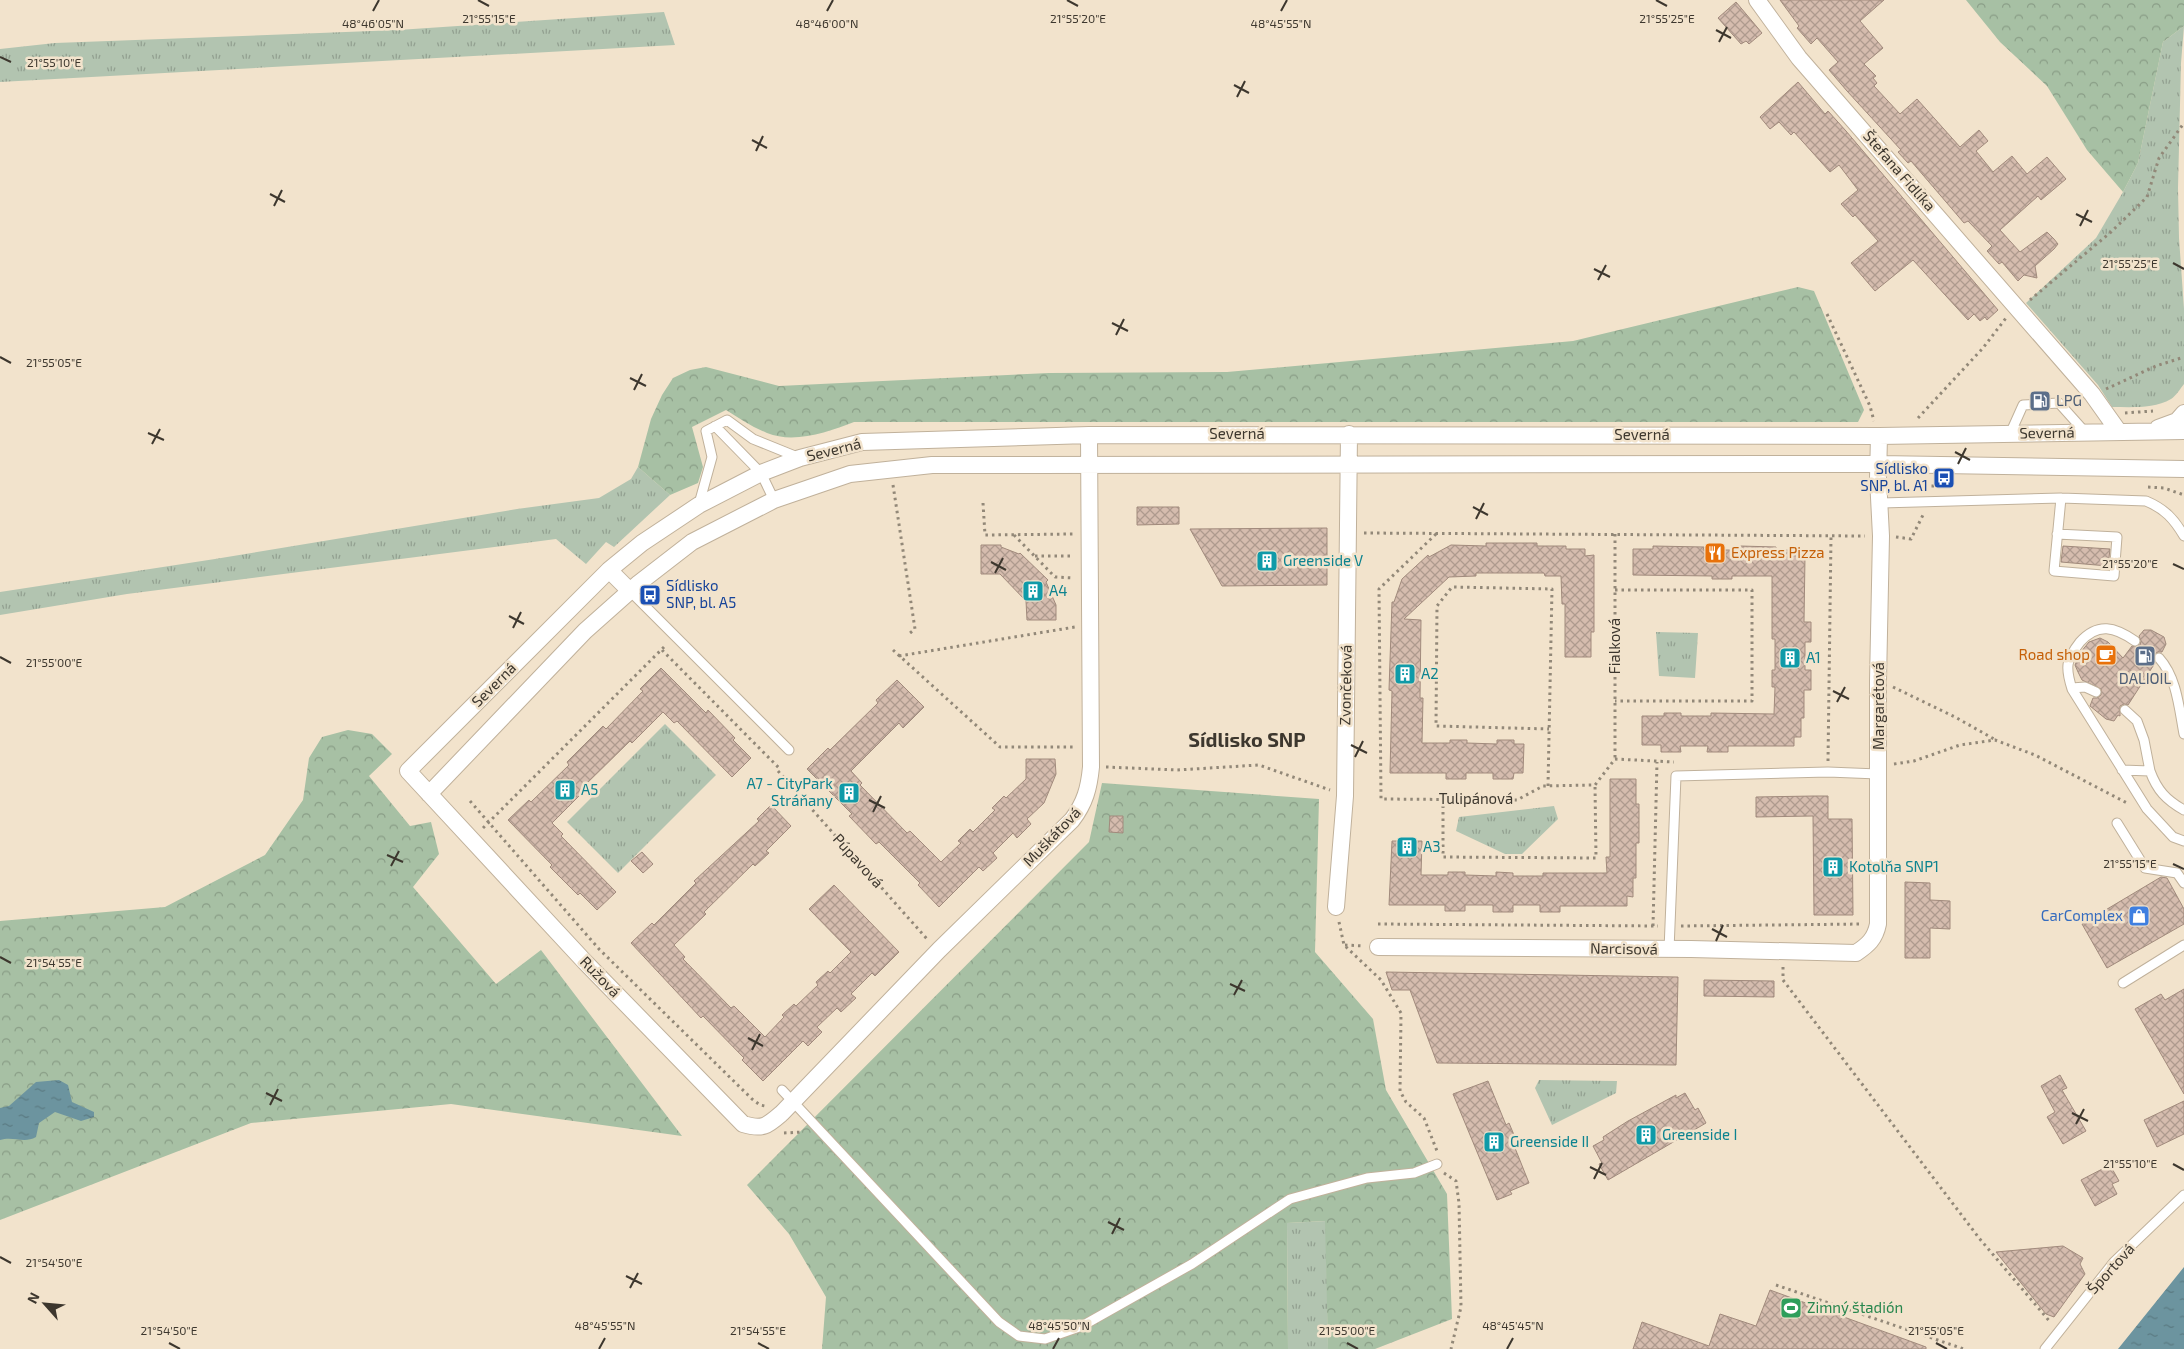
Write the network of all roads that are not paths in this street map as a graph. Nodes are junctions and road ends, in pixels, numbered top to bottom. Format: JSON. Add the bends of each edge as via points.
{"nodes":[{"id":1,"x":1757,"y":0,"type":"edge"},
{"id":2,"x":2184,"y":413,"type":"edge"},
{"id":3,"x":715,"y":426,"type":"junction"},
{"id":4,"x":2184,"y":430,"type":"edge"},
{"id":5,"x":2150,"y":431,"type":"junction"},
{"id":6,"x":2085,"y":432,"type":"junction"},
{"id":7,"x":2119,"y":432,"type":"junction"},
{"id":8,"x":1348,"y":434,"type":"junction"},
{"id":9,"x":2010,"y":434,"type":"junction"},
{"id":10,"x":1089,"y":435,"type":"junction"},
{"id":11,"x":1879,"y":436,"type":"junction"},
{"id":12,"x":800,"y":458,"type":"junction"},
{"id":13,"x":1088,"y":464,"type":"junction"},
{"id":14,"x":1348,"y":464,"type":"junction"},
{"id":15,"x":1879,"y":464,"type":"junction"},
{"id":16,"x":2152,"y":469,"type":"junction"},
{"id":17,"x":2184,"y":469,"type":"edge"},
{"id":18,"x":761,"y":472,"type":"junction"},
{"id":19,"x":2184,"y":477,"type":"edge"},
{"id":20,"x":2061,"y":498,"type":"junction"},
{"id":21,"x":774,"y":500,"type":"junction"},
{"id":22,"x":1881,"y":503,"type":"junction"},
{"id":23,"x":699,"y":505,"type":"junction"},
{"id":24,"x":2057,"y":534,"type":"junction"},
{"id":25,"x":2184,"y":536,"type":"edge"},
{"id":26,"x":609,"y":570,"type":"junction"},
{"id":27,"x":630,"y":591,"type":"junction"},
{"id":28,"x":2136,"y":641,"type":"dead end"},
{"id":29,"x":2158,"y":658,"type":"dead end"},
{"id":30,"x":2072,"y":688,"type":"junction"},
{"id":31,"x":2096,"y":692,"type":"dead end"},
{"id":32,"x":2124,"y":710,"type":"dead end"},
{"id":33,"x":2184,"y":734,"type":"edge"},
{"id":34,"x":788,"y":750,"type":"dead end"},
{"id":35,"x":1878,"y":770,"type":"junction"},
{"id":36,"x":2122,"y":770,"type":"junction"},
{"id":37,"x":408,"y":771,"type":"joint"},
{"id":38,"x":2150,"y":771,"type":"junction"},
{"id":39,"x":429,"y":794,"type":"junction"},
{"id":40,"x":2184,"y":810,"type":"edge"},
{"id":41,"x":2117,"y":824,"type":"dead end"},
{"id":42,"x":2184,"y":841,"type":"edge"},
{"id":43,"x":2184,"y":883,"type":"edge"},
{"id":44,"x":1336,"y":907,"type":"road end"},
{"id":45,"x":1868,"y":945,"type":"joint"},
{"id":46,"x":2184,"y":946,"type":"edge"},
{"id":47,"x":1378,"y":947,"type":"dead end"},
{"id":48,"x":1669,"y":950,"type":"junction"},
{"id":49,"x":2123,"y":983,"type":"dead end"},
{"id":50,"x":786,"y":1101,"type":"junction"},
{"id":51,"x":1437,"y":1164,"type":"road end"},
{"id":52,"x":2184,"y":1195,"type":"edge"},
{"id":53,"x":2045,"y":1349,"type":"edge"}],
"edges":[{"from":1,"to":7,"type":"street","name":"Štefana Fidlíka","via":[[1799,58],[2092,394]]},
{"from":2,"to":5,"type":"street","via":[[2177,421]]},
{"from":3,"to":12,"type":"lane","via":[[727,420],[753,438]]},
{"from":3,"to":18,"type":"lane"},
{"from":3,"to":23,"type":"lane","via":[[706,431],[712,457]]},
{"from":4,"to":5,"type":"street","name":"Severná"},
{"from":5,"to":7,"type":"street","name":"Severná"},
{"from":6,"to":7,"type":"street","name":"Severná"},
{"from":6,"to":9,"type":"street","name":"Severná"},
{"from":6,"to":9,"type":"lane","via":[[2059,403],[2023,405]]},
{"from":8,"to":10,"type":"street","name":"Severná"},
{"from":8,"to":11,"type":"street","name":"Severná"},
{"from":8,"to":14,"type":"street","name":"Zvončeková"},
{"from":9,"to":11,"type":"street","name":"Severná"},
{"from":10,"to":12,"type":"street","name":"Severná","via":[[862,442]]},
{"from":10,"to":13,"type":"street","name":"Muškátová"},
{"from":11,"to":15,"type":"street","name":"Margarétová"},
{"from":12,"to":18,"type":"street","name":"Severná"},
{"from":13,"to":14,"type":"street","name":"Severná"},
{"from":13,"to":21,"type":"street","name":"Severná","via":[[932,465],[891,469],[850,474]]},
{"from":13,"to":50,"type":"street","name":"Muškátová","via":[[1091,767],[1089,789],[1083,805],[1072,820],[933,944]]},
{"from":14,"to":15,"type":"street","name":"Severná"},
{"from":14,"to":44,"type":"street","name":"Zvončeková","via":[[1345,796]]},
{"from":15,"to":16,"type":"street","name":"Severná"},
{"from":15,"to":22,"type":"street","name":"Margarétová"},
{"from":16,"to":17,"type":"street","name":"Severná"},
{"from":16,"to":19,"type":"street"},
{"from":18,"to":21,"type":"lane"},
{"from":18,"to":23,"type":"street","name":"Severná"},
{"from":20,"to":22,"type":"lane"},
{"from":20,"to":24,"type":"lane"},
{"from":20,"to":25,"type":"lane","via":[[2146,501],[2172,517]]},
{"from":21,"to":27,"type":"street","name":"Severná","via":[[692,542]]},
{"from":22,"to":35,"type":"street","name":"Margarétová"},
{"from":23,"to":26,"type":"street","name":"Severná","via":[[642,543]]},
{"from":24,"to":24,"type":"lane","via":[[2054,571],[2114,576],[2117,537]]},
{"from":26,"to":27,"type":"street"},
{"from":26,"to":37,"type":"street","name":"Severná"},
{"from":27,"to":34,"type":"lane"},
{"from":27,"to":39,"type":"street","name":"Severná","via":[[561,655]]},
{"from":28,"to":30,"type":"lane","via":[[2122,632],[2104,628],[2088,633],[2069,656],[2067,674]]},
{"from":29,"to":33,"type":"lane","via":[[2167,667],[2177,696]]},
{"from":30,"to":31,"type":"lane","via":[[2085,687]]},
{"from":30,"to":36,"type":"lane"},
{"from":32,"to":38,"type":"lane","via":[[2137,721]]},
{"from":35,"to":45,"type":"street","name":"Margarétová","via":[[1878,924]]},
{"from":35,"to":48,"type":"lane","via":[[1676,776]]},
{"from":36,"to":38,"type":"lane"},
{"from":36,"to":42,"type":"lane","via":[[2147,810],[2173,837]]},
{"from":37,"to":39,"type":"street","name":"Ružová"},
{"from":38,"to":40,"type":"lane","via":[[2157,788],[2170,802]]},
{"from":39,"to":50,"type":"street","name":"Ružová","via":[[585,962],[743,1124],[756,1128],[768,1125]]},
{"from":41,"to":43,"type":"lane","via":[[2145,868],[2177,873]]},
{"from":45,"to":48,"type":"street","name":"Narcisová","via":[[1856,953]]},
{"from":46,"to":49,"type":"lane"},
{"from":47,"to":48,"type":"street","name":"Narcisová"},
{"from":50,"to":51,"type":"lane","via":[[821,1130],[999,1322],[1019,1336],[1044,1340],[1082,1326],[1192,1264],[1290,1199],[1367,1178],[1414,1173]]},
{"from":52,"to":53,"type":"lane","name":"Športová","via":[[2114,1262]]}]}
